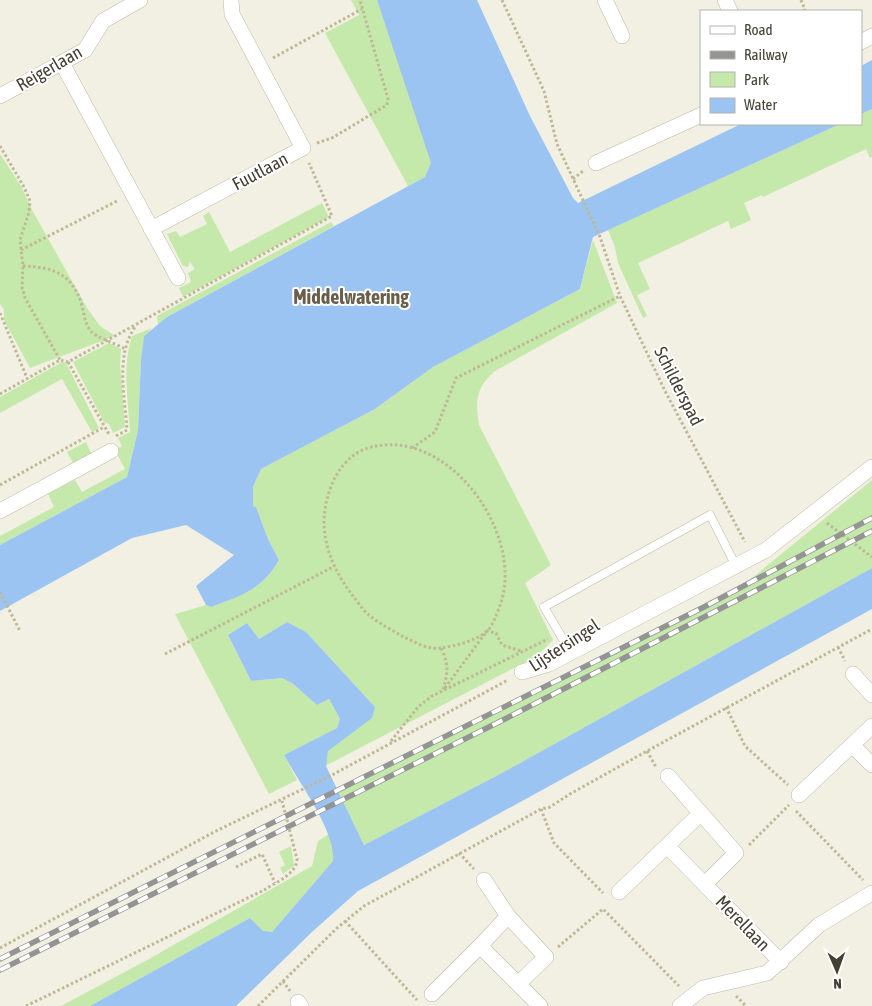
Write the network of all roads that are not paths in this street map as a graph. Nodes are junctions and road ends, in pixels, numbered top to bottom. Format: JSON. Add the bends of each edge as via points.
{"nodes":[{"id":1,"x":140,"y":0,"type":"edge"},
{"id":2,"x":231,"y":0,"type":"edge"},
{"id":3,"x":604,"y":0,"type":"edge"},
{"id":4,"x":622,"y":36,"type":"dead end"},
{"id":5,"x":62,"y":62,"type":"junction"},
{"id":6,"x":0,"y":96,"type":"edge"},
{"id":7,"x":700,"y":115,"type":"edge"},
{"id":8,"x":596,"y":162,"type":"dead end"},
{"id":9,"x":151,"y":229,"type":"junction"},
{"id":10,"x":178,"y":278,"type":"dead end"},
{"id":11,"x":111,"y":451,"type":"dead end"},
{"id":12,"x":872,"y":467,"type":"edge"},
{"id":13,"x":0,"y":511,"type":"edge"},
{"id":14,"x":736,"y":566,"type":"junction"},
{"id":15,"x":567,"y":646,"type":"junction"},
{"id":16,"x":522,"y":672,"type":"road end"},
{"id":17,"x":853,"y":674,"type":"dead end"},
{"id":18,"x":872,"y":695,"type":"edge"},
{"id":19,"x":872,"y":726,"type":"edge"},
{"id":20,"x":852,"y":745,"type":"junction"},
{"id":21,"x":872,"y":765,"type":"edge"},
{"id":22,"x":668,"y":776,"type":"dead end"},
{"id":23,"x":794,"y":799,"type":"road end"},
{"id":24,"x":701,"y":813,"type":"junction"},
{"id":25,"x":667,"y":846,"type":"junction"},
{"id":26,"x":484,"y":880,"type":"road end"},
{"id":27,"x":705,"y":884,"type":"junction"},
{"id":28,"x":869,"y":888,"type":"edge"},
{"id":29,"x":612,"y":893,"type":"road end"},
{"id":30,"x":508,"y":916,"type":"junction"},
{"id":31,"x":480,"y":946,"type":"junction"},
{"id":32,"x":781,"y":962,"type":"junction"},
{"id":33,"x":518,"y":984,"type":"junction"},
{"id":34,"x":432,"y":994,"type":"road end"},
{"id":35,"x":685,"y":1001,"type":"edge"},
{"id":36,"x":540,"y":1006,"type":"edge"}],
"edges":[{"from":1,"to":5,"type":"street","name":"Reigerlaan","via":[[103,21],[85,50]]},
{"from":2,"to":9,"type":"street","name":"Fuutlaan","via":[[232,14],[303,148]]},
{"from":3,"to":4,"type":"street"},
{"from":5,"to":6,"type":"street","name":"Reigerlaan"},
{"from":5,"to":9,"type":"street"},
{"from":7,"to":8,"type":"street"},
{"from":9,"to":10,"type":"street"},
{"from":11,"to":13,"type":"street"},
{"from":12,"to":14,"type":"street","name":"Lijstersingel","via":[[766,550]]},
{"from":14,"to":15,"type":"street","name":"Lijstersingel"},
{"from":14,"to":15,"type":"lane","via":[[710,515],[544,607]]},
{"from":15,"to":16,"type":"street","name":"Lijstersingel","via":[[549,664]]},
{"from":17,"to":18,"type":"street"},
{"from":19,"to":20,"type":"street"},
{"from":20,"to":21,"type":"street"},
{"from":20,"to":23,"type":"street"},
{"from":22,"to":24,"type":"street"},
{"from":24,"to":25,"type":"street"},
{"from":24,"to":27,"type":"street","name":"Merellaan","via":[[736,853]]},
{"from":25,"to":27,"type":"street","name":"Merellaan"},
{"from":25,"to":29,"type":"street"},
{"from":26,"to":30,"type":"street"},
{"from":27,"to":32,"type":"street","name":"Merellaan"},
{"from":28,"to":32,"type":"street","name":"Merellaan","via":[[819,925]]},
{"from":30,"to":31,"type":"street"},
{"from":30,"to":33,"type":"street","via":[[546,957]]},
{"from":31,"to":33,"type":"street"},
{"from":31,"to":34,"type":"street"},
{"from":32,"to":35,"type":"street","name":"Merellaan","via":[[766,973],[711,985]]},
{"from":33,"to":36,"type":"street"}]}
